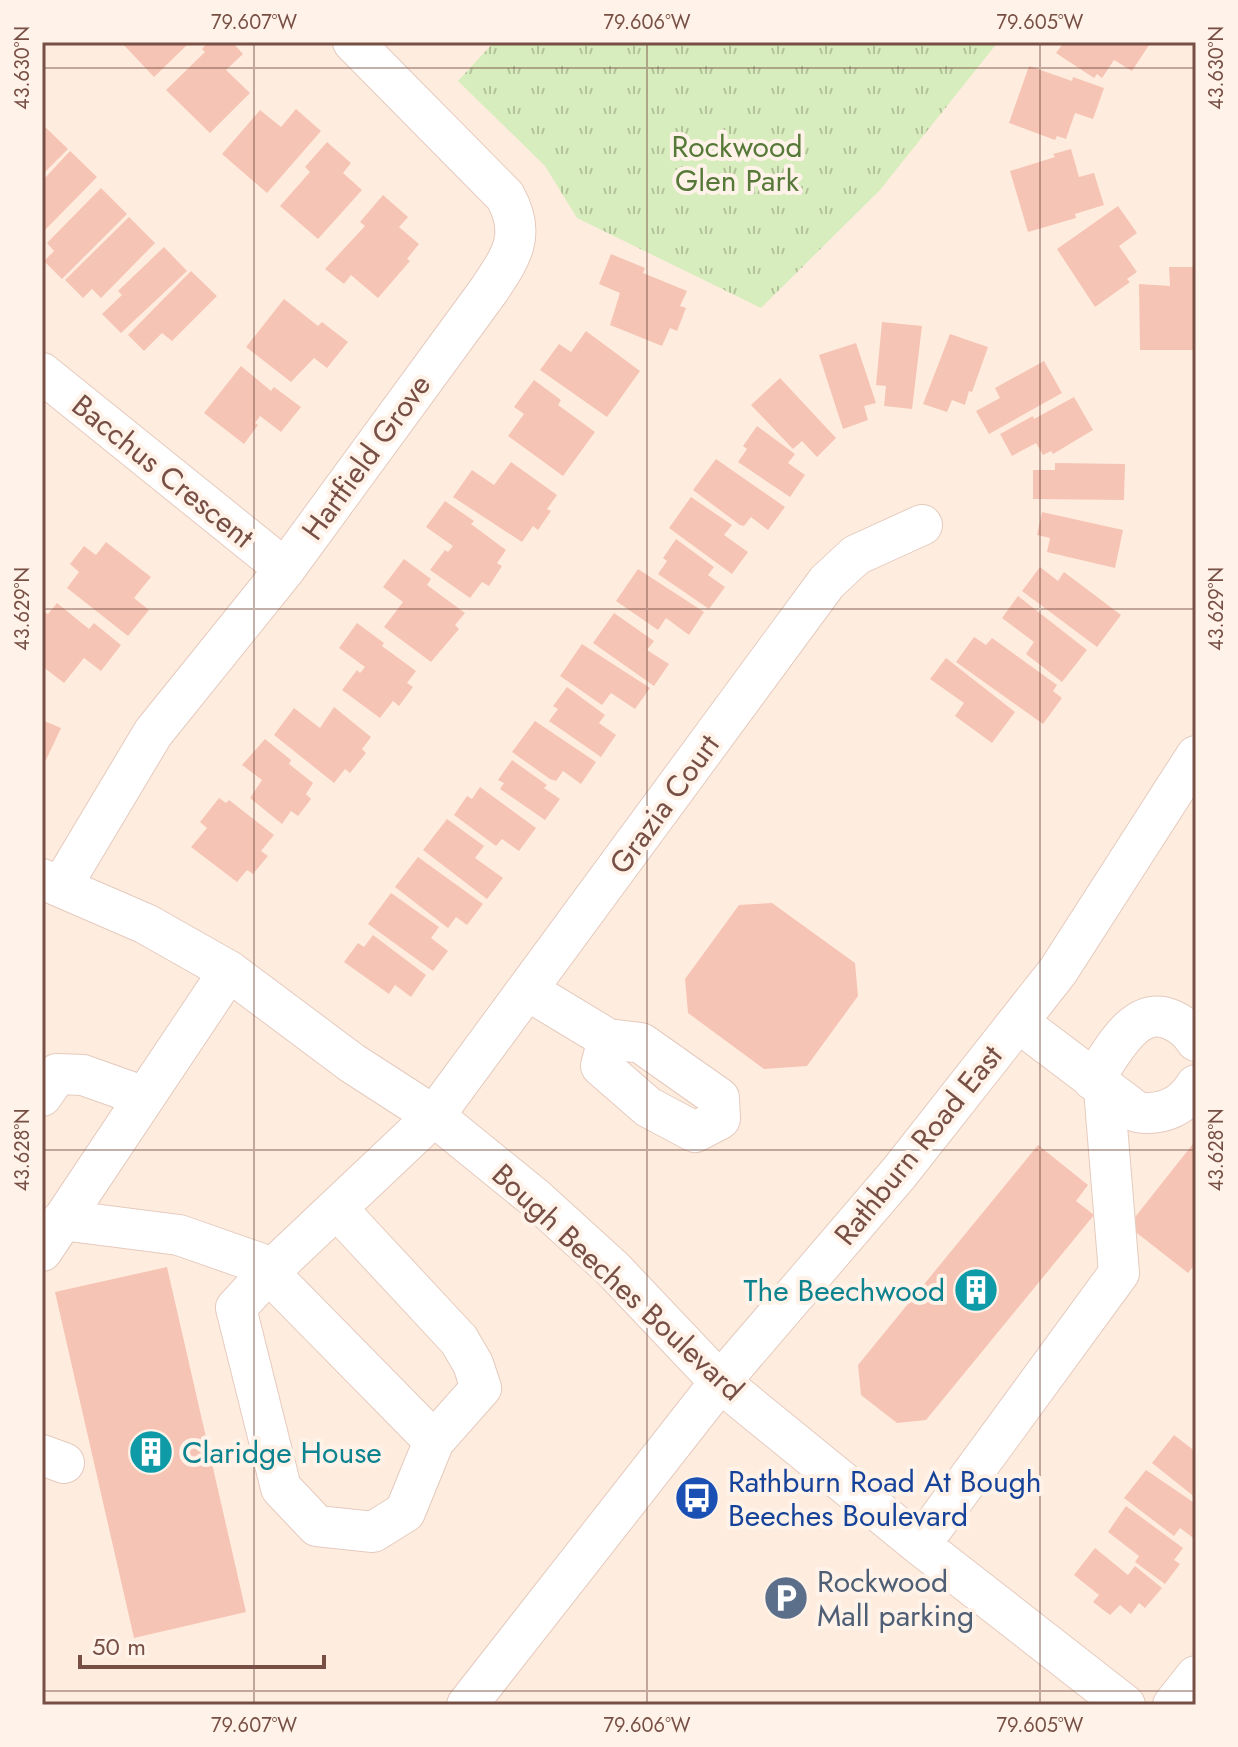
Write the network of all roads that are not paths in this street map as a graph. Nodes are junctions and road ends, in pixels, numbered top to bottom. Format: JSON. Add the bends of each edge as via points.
{"nodes":[{"id":1,"x":353,"y":42,"type":"edge"},
{"id":2,"x":42,"y":373,"type":"edge"},
{"id":3,"x":922,"y":525,"type":"dead end"},
{"id":4,"x":285,"y":569,"type":"junction"},
{"id":5,"x":1196,"y":756,"type":"edge"},
{"id":6,"x":52,"y":883,"type":"edge"},
{"id":7,"x":229,"y":971,"type":"junction"},
{"id":8,"x":527,"y":990,"type":"junction"},
{"id":9,"x":1018,"y":1022,"type":"junction"},
{"id":10,"x":608,"y":1039,"type":"dead end"},
{"id":11,"x":1196,"y":1041,"type":"edge"},
{"id":12,"x":1196,"y":1085,"type":"edge"},
{"id":13,"x":1109,"y":1093,"type":"junction"},
{"id":14,"x":42,"y":1096,"type":"edge"},
{"id":15,"x":145,"y":1097,"type":"junction"},
{"id":16,"x":434,"y":1116,"type":"junction"},
{"id":17,"x":338,"y":1210,"type":"junction"},
{"id":18,"x":52,"y":1235,"type":"edge"},
{"id":19,"x":268,"y":1273,"type":"junction"},
{"id":20,"x":720,"y":1382,"type":"junction"},
{"id":21,"x":434,"y":1441,"type":"junction"},
{"id":22,"x":920,"y":1545,"type":"junction"},
{"id":23,"x":1196,"y":1676,"type":"edge"},
{"id":24,"x":467,"y":1705,"type":"edge"},
{"id":25,"x":1125,"y":1705,"type":"edge"},
{"id":26,"x":1173,"y":1705,"type":"edge"}],
"edges":[{"from":1,"to":4,"type":"street","name":"Hartfield Grove","via":[[498,188],[515,218],[516,240],[489,290]]},
{"from":2,"to":4,"type":"street","name":"Bacchus Crescent"},
{"from":3,"to":8,"type":"street","name":"Grazia Court","via":[[856,555],[827,582]]},
{"from":4,"to":6,"type":"street","name":"Hartfield Grove","via":[[179,697]]},
{"from":5,"to":9,"type":"street","name":"Rathburn Road East","via":[[1058,971]]},
{"from":6,"to":7,"type":"street","name":"Bough Beeches Boulevard","via":[[146,924]]},
{"from":7,"to":15,"type":"street"},
{"from":7,"to":16,"type":"street","name":"Bough Beeches Boulevard","via":[[352,1063]]},
{"from":8,"to":10,"type":"street"},
{"from":8,"to":16,"type":"street","name":"Grazia Court"},
{"from":9,"to":13,"type":"street"},
{"from":9,"to":20,"type":"street","name":"Rathburn Road East","via":[[899,1173]]},
{"from":11,"to":13,"type":"street","via":[[1178,1022],[1161,1016],[1143,1018],[1129,1030]]},
{"from":12,"to":13,"type":"street","via":[[1169,1110],[1150,1114]]},
{"from":13,"to":22,"type":"street","via":[[1119,1273]]},
{"from":14,"to":15,"type":"street","via":[[57,1074],[83,1075]]},
{"from":15,"to":18,"type":"street"},
{"from":16,"to":17,"type":"street","name":"Grazia Court"},
{"from":16,"to":20,"type":"street","name":"Bough Beeches Boulevard","via":[[613,1269]]},
{"from":17,"to":19,"type":"street","name":"Grazia Court"},
{"from":17,"to":21,"type":"street","via":[[459,1340],[473,1364],[481,1388]]},
{"from":18,"to":19,"type":"street","via":[[179,1235],[259,1263]]},
{"from":19,"to":21,"type":"street"},
{"from":19,"to":21,"type":"street","name":"Grazia Court","via":[[236,1308],[281,1488],[317,1526],[373,1532],[405,1512]]},
{"from":20,"to":22,"type":"street","name":"Bough Beeches Boulevard"},
{"from":20,"to":24,"type":"street","name":"Rathburn Road East"},
{"from":22,"to":25,"type":"street","name":"Bough Beeches Boulevard"},
{"from":23,"to":26,"type":"street"}]}
